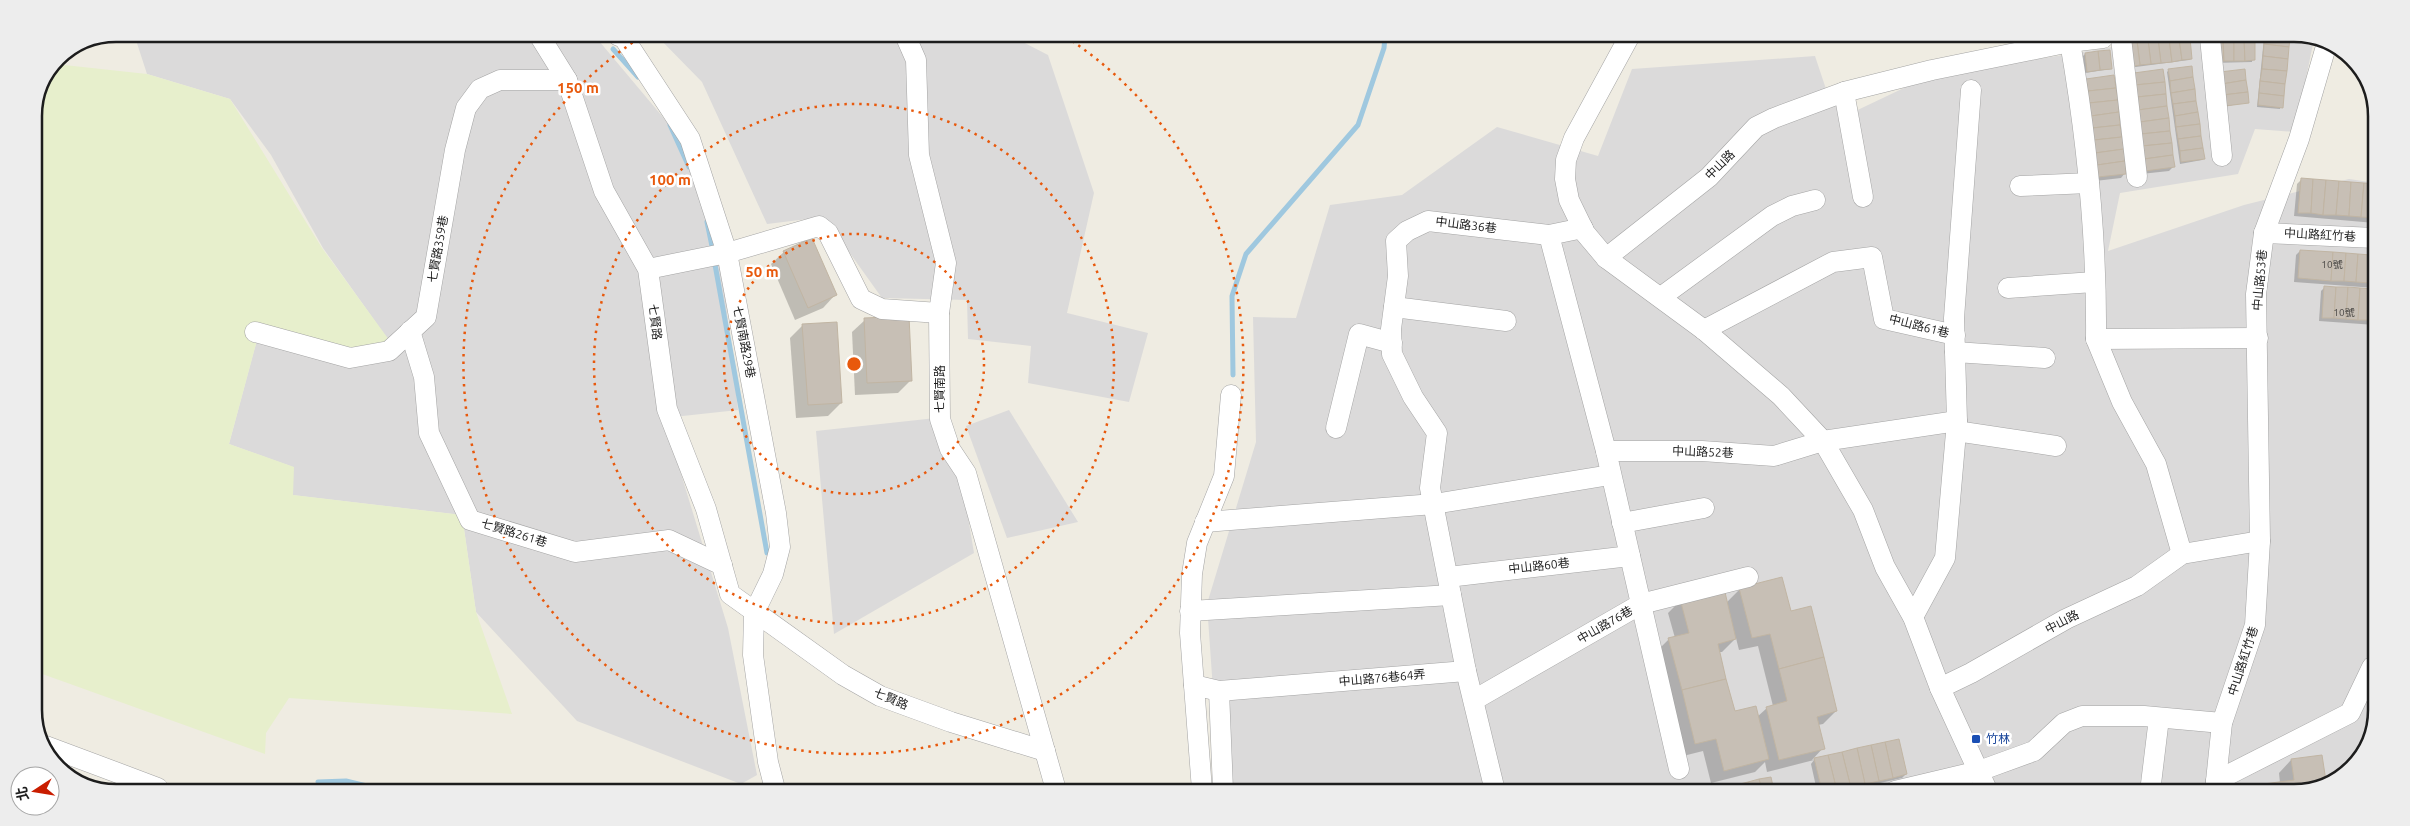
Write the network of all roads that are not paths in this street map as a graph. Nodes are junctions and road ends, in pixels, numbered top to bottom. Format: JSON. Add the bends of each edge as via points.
{"nodes":[{"id":1,"x":543,"y":42,"type":"edge"},
{"id":2,"x":627,"y":42,"type":"edge"},
{"id":3,"x":908,"y":42,"type":"edge"},
{"id":4,"x":1627,"y":42,"type":"edge"},
{"id":5,"x":2070,"y":42,"type":"joint"},
{"id":6,"x":2121,"y":42,"type":"edge"},
{"id":7,"x":2210,"y":42,"type":"edge"},
{"id":8,"x":2325,"y":50,"type":"edge"},
{"id":9,"x":567,"y":80,"type":"junction"},
{"id":10,"x":1971,"y":90,"type":"dead end"},
{"id":11,"x":1844,"y":92,"type":"junction"},
{"id":12,"x":2222,"y":156,"type":"dead end"},
{"id":13,"x":2137,"y":177,"type":"dead end"},
{"id":14,"x":2090,"y":182,"type":"junction"},
{"id":15,"x":2020,"y":186,"type":"dead end"},
{"id":16,"x":1863,"y":197,"type":"dead end"},
{"id":17,"x":1815,"y":200,"type":"dead end"},
{"id":18,"x":1582,"y":228,"type":"junction"},
{"id":19,"x":2264,"y":232,"type":"junction"},
{"id":20,"x":1549,"y":235,"type":"junction"},
{"id":21,"x":2367,"y":238,"type":"edge"},
{"id":22,"x":727,"y":253,"type":"junction"},
{"id":23,"x":1606,"y":258,"type":"junction"},
{"id":24,"x":648,"y":269,"type":"junction"},
{"id":25,"x":2094,"y":282,"type":"junction"},
{"id":26,"x":2008,"y":288,"type":"dead end"},
{"id":27,"x":1661,"y":297,"type":"junction"},
{"id":28,"x":1394,"y":307,"type":"junction"},
{"id":29,"x":939,"y":313,"type":"junction"},
{"id":30,"x":1506,"y":321,"type":"dead end"},
{"id":31,"x":410,"y":330,"type":"junction"},
{"id":32,"x":1704,"y":330,"type":"junction"},
{"id":33,"x":255,"y":332,"type":"dead end"},
{"id":34,"x":2258,"y":338,"type":"junction"},
{"id":35,"x":2096,"y":339,"type":"junction"},
{"id":36,"x":1392,"y":343,"type":"junction"},
{"id":37,"x":1955,"y":343,"type":"junction"},
{"id":38,"x":2045,"y":358,"type":"dead end"},
{"id":39,"x":1231,"y":395,"type":"dead end"},
{"id":40,"x":1957,"y":426,"type":"junction"},
{"id":41,"x":1336,"y":428,"type":"dead end"},
{"id":42,"x":1823,"y":441,"type":"junction"},
{"id":43,"x":2056,"y":446,"type":"dead end"},
{"id":44,"x":1606,"y":450,"type":"junction"},
{"id":45,"x":1610,"y":474,"type":"junction"},
{"id":46,"x":1434,"y":504,"type":"junction"},
{"id":47,"x":1704,"y":508,"type":"dead end"},
{"id":48,"x":1205,"y":522,"type":"junction"},
{"id":49,"x":1622,"y":523,"type":"junction"},
{"id":50,"x":2260,"y":540,"type":"junction"},
{"id":51,"x":2182,"y":554,"type":"junction"},
{"id":52,"x":1630,"y":556,"type":"junction"},
{"id":53,"x":722,"y":565,"type":"junction"},
{"id":54,"x":1748,"y":577,"type":"dead end"},
{"id":55,"x":1450,"y":586,"type":"junction"},
{"id":56,"x":1641,"y":604,"type":"junction"},
{"id":57,"x":1190,"y":611,"type":"junction"},
{"id":58,"x":754,"y":613,"type":"junction"},
{"id":59,"x":1913,"y":617,"type":"junction"},
{"id":60,"x":1466,"y":671,"type":"junction"},
{"id":61,"x":2368,"y":675,"type":"edge"},
{"id":62,"x":1194,"y":684,"type":"junction"},
{"id":63,"x":1940,"y":688,"type":"junction"},
{"id":64,"x":1219,"y":691,"type":"junction"},
{"id":65,"x":1474,"y":700,"type":"junction"},
{"id":66,"x":2159,"y":718,"type":"junction"},
{"id":67,"x":2222,"y":723,"type":"junction"},
{"id":68,"x":55,"y":749,"type":"edge"},
{"id":69,"x":1045,"y":751,"type":"junction"},
{"id":70,"x":1679,"y":769,"type":"dead end"},
{"id":71,"x":1980,"y":771,"type":"junction"},
{"id":72,"x":143,"y":784,"type":"edge"},
{"id":73,"x":774,"y":784,"type":"edge"},
{"id":74,"x":1054,"y":784,"type":"edge"},
{"id":75,"x":1202,"y":784,"type":"edge"},
{"id":76,"x":1223,"y":784,"type":"edge"},
{"id":77,"x":1493,"y":784,"type":"edge"},
{"id":78,"x":1934,"y":784,"type":"edge"},
{"id":79,"x":1985,"y":784,"type":"edge"},
{"id":80,"x":2151,"y":784,"type":"edge"},
{"id":81,"x":2217,"y":784,"type":"edge"},
{"id":82,"x":2221,"y":784,"type":"edge"}],
"edges":[{"from":1,"to":9,"type":"street","name":"七賢路"},
{"from":2,"to":22,"type":"street","name":"七賢南路29巷","via":[[690,139]]},
{"from":3,"to":29,"type":"street","name":"七賢南路","via":[[916,60],[919,156],[946,262]]},
{"from":4,"to":18,"type":"street","via":[[1574,138],[1566,160],[1569,200]]},
{"from":5,"to":11,"type":"street","name":"中山路"},
{"from":5,"to":14,"type":"street","via":[[2083,115]]},
{"from":6,"to":13,"type":"street"},
{"from":7,"to":12,"type":"street"},
{"from":8,"to":19,"type":"street","name":"中山路53巷","via":[[2300,139]]},
{"from":9,"to":24,"type":"street","name":"七賢路","via":[[604,191]]},
{"from":9,"to":31,"type":"street","name":"七賢路359巷","via":[[500,80],[480,89],[466,108],[455,150],[426,317]]},
{"from":10,"to":37,"type":"street","name":"中山路61巷","via":[[1954,318]]},
{"from":11,"to":16,"type":"street"},
{"from":11,"to":23,"type":"street","name":"中山路","via":[[1756,127],[1709,177]]},
{"from":14,"to":15,"type":"street"},
{"from":14,"to":25,"type":"street"},
{"from":17,"to":27,"type":"street","via":[[1772,216]]},
{"from":18,"to":20,"type":"street","name":"中山路36巷"},
{"from":18,"to":23,"type":"street"},
{"from":19,"to":21,"type":"street","name":"中山路紅竹巷"},
{"from":19,"to":34,"type":"street","name":"中山路53巷","via":[[2256,294]]},
{"from":20,"to":28,"type":"street","name":"中山路36巷","via":[[1428,220],[1396,241],[1398,276]]},
{"from":20,"to":44,"type":"street"},
{"from":22,"to":24,"type":"street"},
{"from":22,"to":29,"type":"street","via":[[820,226],[828,233],[861,299],[882,309]]},
{"from":22,"to":58,"type":"street","name":"七賢南路29巷","via":[[780,547],[773,574]]},
{"from":23,"to":27,"type":"street"},
{"from":24,"to":53,"type":"street","name":"七賢路","via":[[667,409],[706,510]]},
{"from":25,"to":26,"type":"street"},
{"from":25,"to":35,"type":"street"},
{"from":27,"to":32,"type":"street"},
{"from":28,"to":30,"type":"street"},
{"from":28,"to":36,"type":"street","name":"中山路36巷"},
{"from":29,"to":69,"type":"street","name":"七賢南路","via":[[940,420],[950,449],[966,473]]},
{"from":31,"to":33,"type":"street","name":"七賢路359巷","via":[[389,351],[350,358]]},
{"from":31,"to":53,"type":"street","name":"七賢路261巷","via":[[424,377],[429,433],[470,520],[575,552],[669,540]]},
{"from":32,"to":37,"type":"street","name":"中山路61巷","via":[[1833,262],[1872,257],[1884,319]]},
{"from":32,"to":42,"type":"street","via":[[1781,396]]},
{"from":34,"to":35,"type":"street"},
{"from":34,"to":50,"type":"street","name":"中山路紅竹巷"},
{"from":35,"to":51,"type":"street","via":[[2122,402],[2156,464]]},
{"from":36,"to":41,"type":"street","via":[[1359,334]]},
{"from":36,"to":46,"type":"street","name":"中山路36巷","via":[[1392,354],[1413,397],[1437,433],[1430,488]]},
{"from":37,"to":38,"type":"street"},
{"from":37,"to":40,"type":"street"},
{"from":39,"to":48,"type":"street","via":[[1224,476]]},
{"from":40,"to":42,"type":"street"},
{"from":40,"to":43,"type":"street"},
{"from":40,"to":59,"type":"street","via":[[1945,558]]},
{"from":42,"to":44,"type":"street","name":"中山路52巷","via":[[1774,456]]},
{"from":42,"to":59,"type":"street","via":[[1863,510],[1885,567]]},
{"from":44,"to":45,"type":"street"},
{"from":45,"to":46,"type":"street"},
{"from":45,"to":49,"type":"street"},
{"from":46,"to":48,"type":"street"},
{"from":46,"to":55,"type":"street"},
{"from":47,"to":49,"type":"street"},
{"from":48,"to":57,"type":"street","via":[[1197,543]]},
{"from":49,"to":52,"type":"street"},
{"from":50,"to":51,"type":"street","name":"中山路"},
{"from":50,"to":67,"type":"street","name":"中山路紅竹巷","via":[[2255,625]]},
{"from":51,"to":63,"type":"street","name":"中山路","via":[[2137,586],[2066,619]]},
{"from":52,"to":55,"type":"street","name":"中山路60巷"},
{"from":52,"to":56,"type":"street"},
{"from":53,"to":58,"type":"street","name":"七賢路","via":[[730,594]]},
{"from":54,"to":56,"type":"street"},
{"from":55,"to":57,"type":"street"},
{"from":55,"to":60,"type":"street"},
{"from":56,"to":65,"type":"street","name":"中山路76巷"},
{"from":56,"to":70,"type":"street","name":"中山路76巷"},
{"from":57,"to":62,"type":"street"},
{"from":58,"to":69,"type":"street","name":"七賢路","via":[[843,675],[880,696]]},
{"from":58,"to":73,"type":"street","via":[[754,655]]},
{"from":59,"to":63,"type":"street"},
{"from":60,"to":64,"type":"street","name":"中山路76巷64弄"},
{"from":60,"to":65,"type":"street"},
{"from":61,"to":82,"type":"street","name":"中山路紅竹巷","via":[[2350,713]]},
{"from":62,"to":64,"type":"street","name":"中山路76巷64弄"},
{"from":62,"to":75,"type":"street"},
{"from":63,"to":71,"type":"street"},
{"from":64,"to":76,"type":"street"},
{"from":65,"to":77,"type":"street"},
{"from":66,"to":67,"type":"street"},
{"from":66,"to":71,"type":"street","via":[[2082,716],[2064,723],[2034,750]]},
{"from":66,"to":80,"type":"street"},
{"from":67,"to":81,"type":"street","name":"中山路紅竹巷"},
{"from":68,"to":72,"type":"street"},
{"from":69,"to":74,"type":"street","name":"七賢南路"},
{"from":71,"to":78,"type":"street"},
{"from":71,"to":79,"type":"street"}]}
